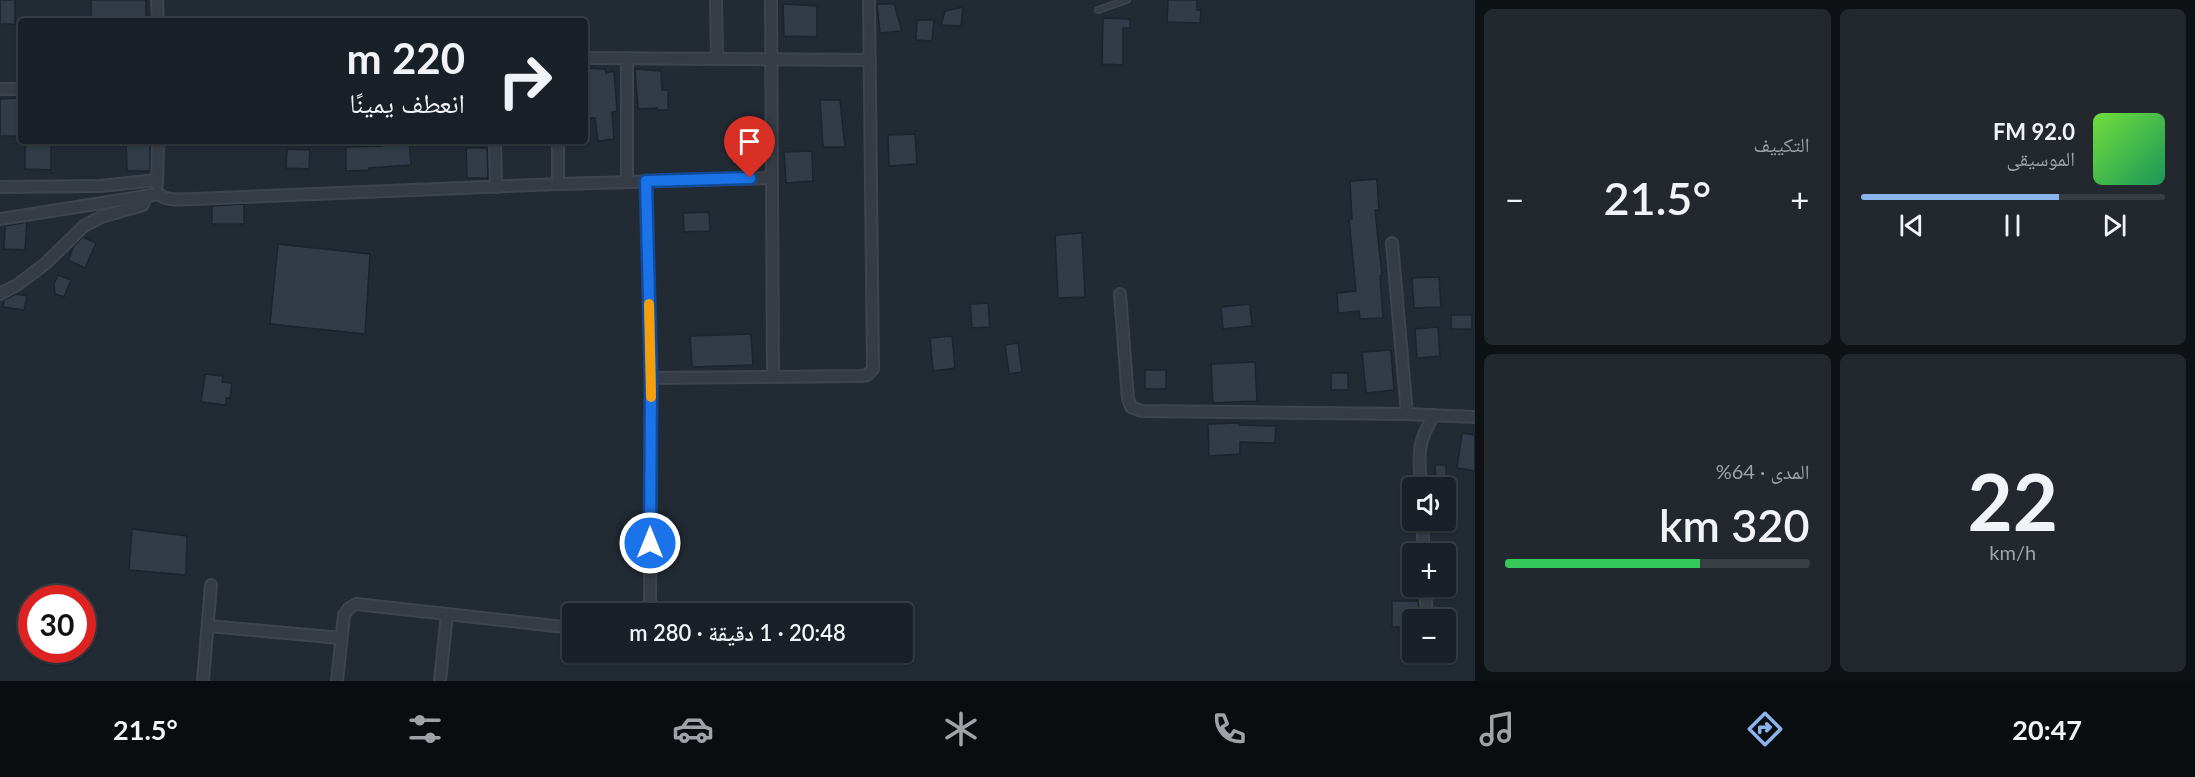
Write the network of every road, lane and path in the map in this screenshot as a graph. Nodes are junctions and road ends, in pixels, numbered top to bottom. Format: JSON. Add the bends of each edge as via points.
{"nodes":[{"id":1,"x":157,"y":0,"type":"edge"},
{"id":2,"x":716,"y":0,"type":"edge"},
{"id":3,"x":771,"y":0,"type":"edge"},
{"id":4,"x":869,"y":0,"type":"edge"},
{"id":5,"x":1127,"y":0,"type":"edge"},
{"id":6,"x":1098,"y":10,"type":"dead end"},
{"id":7,"x":158,"y":18,"type":"edge"},
{"id":8,"x":588,"y":58,"type":"edge"},
{"id":9,"x":627,"y":58,"type":"junction"},
{"id":10,"x":717,"y":59,"type":"junction"},
{"id":11,"x":772,"y":59,"type":"junction"},
{"id":12,"x":870,"y":60,"type":"junction"},
{"id":13,"x":0,"y":89,"type":"edge"},
{"id":14,"x":18,"y":89,"type":"edge"},
{"id":15,"x":158,"y":144,"type":"edge"},
{"id":16,"x":495,"y":144,"type":"edge"},
{"id":17,"x":558,"y":144,"type":"edge"},
{"id":18,"x":771,"y":178,"type":"junction"},
{"id":19,"x":158,"y":180,"type":"junction"},
{"id":20,"x":646,"y":181,"type":"junction"},
{"id":21,"x":627,"y":182,"type":"junction"},
{"id":22,"x":558,"y":184,"type":"junction"},
{"id":23,"x":496,"y":186,"type":"junction"},
{"id":24,"x":0,"y":188,"type":"edge"},
{"id":25,"x":159,"y":194,"type":"junction"},
{"id":26,"x":145,"y":196,"type":"junction"},
{"id":27,"x":87,"y":204,"type":"junction"},
{"id":28,"x":0,"y":219,"type":"edge"},
{"id":29,"x":91,"y":222,"type":"junction"},
{"id":30,"x":1392,"y":243,"type":"dead end"},
{"id":31,"x":0,"y":294,"type":"edge"},
{"id":32,"x":1120,"y":294,"type":"dead end"},
{"id":33,"x":773,"y":376,"type":"junction"},
{"id":34,"x":651,"y":378,"type":"junction"},
{"id":35,"x":1407,"y":414,"type":"junction"},
{"id":36,"x":1434,"y":415,"type":"junction"},
{"id":37,"x":1475,"y":417,"type":"edge"},
{"id":38,"x":1421,"y":477,"type":"edge"},
{"id":39,"x":211,"y":585,"type":"dead end"},
{"id":40,"x":650,"y":603,"type":"edge"},
{"id":41,"x":447,"y":614,"type":"junction"},
{"id":42,"x":208,"y":626,"type":"junction"},
{"id":43,"x":562,"y":627,"type":"edge"},
{"id":44,"x":341,"y":638,"type":"junction"},
{"id":45,"x":203,"y":681,"type":"edge"},
{"id":46,"x":337,"y":681,"type":"edge"},
{"id":47,"x":440,"y":681,"type":"edge"}],
"edges":[{"from":1,"to":7,"type":"street"},
{"from":2,"to":10,"type":"street"},
{"from":3,"to":11,"type":"street"},
{"from":4,"to":12,"type":"street"},
{"from":5,"to":6,"type":"lane"},
{"from":8,"to":9,"type":"street"},
{"from":9,"to":10,"type":"street"},
{"from":9,"to":21,"type":"street"},
{"from":10,"to":11,"type":"street"},
{"from":11,"to":12,"type":"street"},
{"from":11,"to":18,"type":"street"},
{"from":12,"to":33,"type":"street","via":[[873,369],[860,376]]},
{"from":13,"to":14,"type":"street"},
{"from":15,"to":19,"type":"street"},
{"from":16,"to":23,"type":"street"},
{"from":17,"to":22,"type":"street"},
{"from":18,"to":20,"type":"street"},
{"from":18,"to":33,"type":"street"},
{"from":19,"to":24,"type":"street","via":[[100,186]]},
{"from":19,"to":25,"type":"street"},
{"from":20,"to":21,"type":"street"},
{"from":20,"to":34,"type":"street"},
{"from":21,"to":22,"type":"street"},
{"from":22,"to":23,"type":"street"},
{"from":23,"to":25,"type":"street","via":[[194,199],[167,199]]},
{"from":25,"to":26,"type":"street"},
{"from":26,"to":27,"type":"street"},
{"from":26,"to":29,"type":"street","via":[[143,205]]},
{"from":27,"to":28,"type":"street"},
{"from":27,"to":29,"type":"street"},
{"from":29,"to":31,"type":"street","via":[[45,264]]},
{"from":30,"to":35,"type":"street"},
{"from":32,"to":35,"type":"street","via":[[1131,407],[1141,411]]},
{"from":33,"to":34,"type":"street"},
{"from":34,"to":40,"type":"street"},
{"from":35,"to":36,"type":"street"},
{"from":36,"to":37,"type":"street"},
{"from":36,"to":38,"type":"street","via":[[1420,442]]},
{"from":39,"to":42,"type":"street"},
{"from":41,"to":43,"type":"street"},
{"from":41,"to":44,"type":"street","via":[[356,604],[344,615]]},
{"from":41,"to":47,"type":"street"},
{"from":42,"to":44,"type":"street"},
{"from":42,"to":45,"type":"street"},
{"from":44,"to":46,"type":"street"}]}
